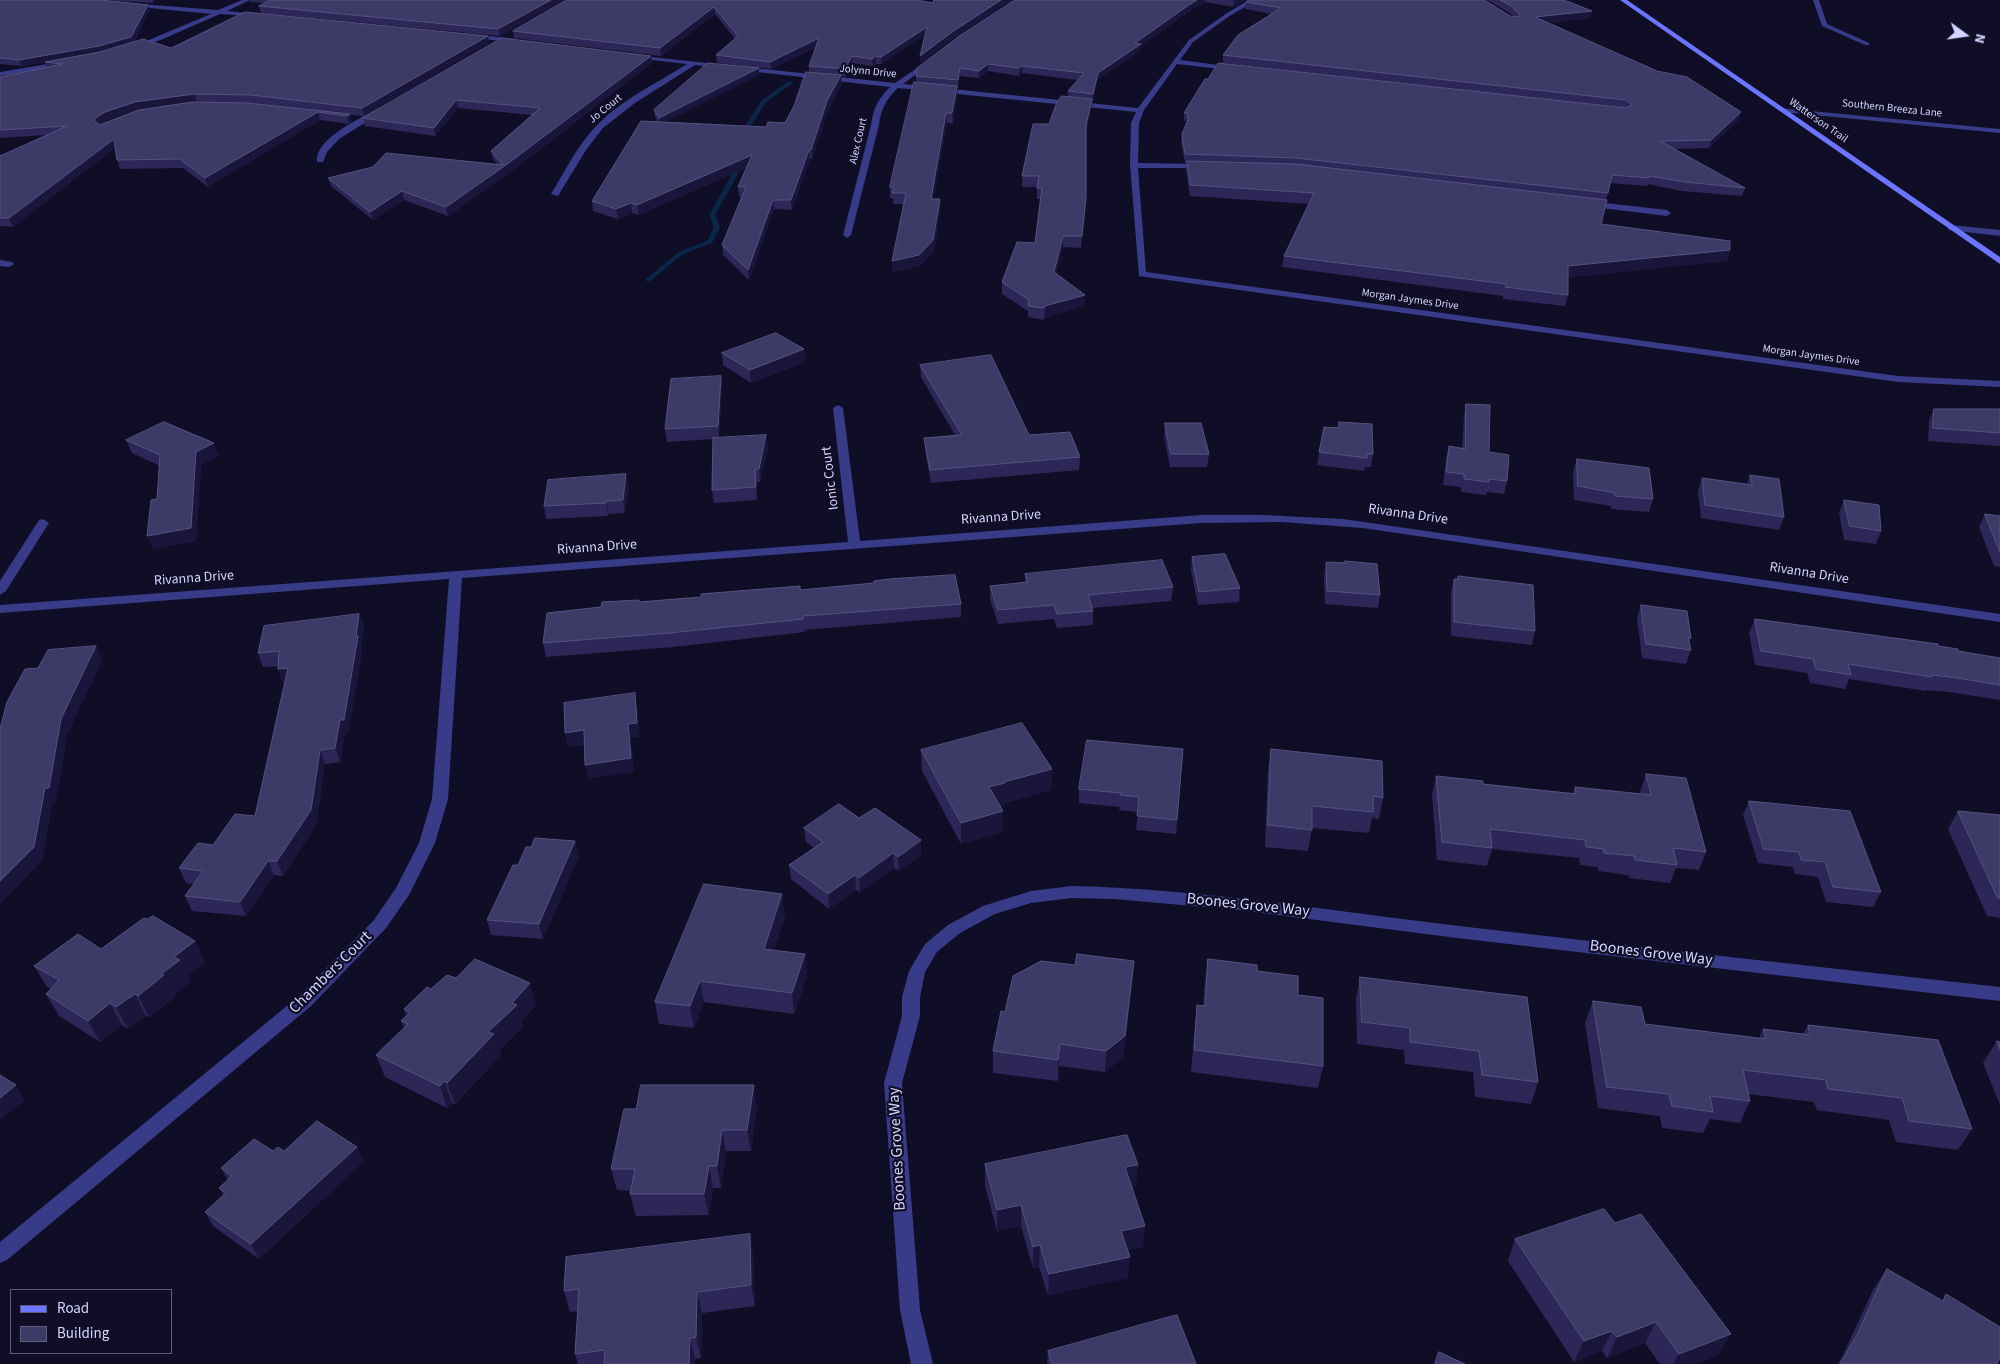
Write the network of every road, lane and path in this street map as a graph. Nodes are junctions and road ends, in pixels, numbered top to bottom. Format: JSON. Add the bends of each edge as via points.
{"nodes":[{"id":1,"x":247,"y":0,"type":"edge"},
{"id":2,"x":1254,"y":0,"type":"edge"},
{"id":3,"x":1623,"y":0,"type":"edge"},
{"id":4,"x":1816,"y":0,"type":"edge"},
{"id":5,"x":125,"y":4,"type":"edge"},
{"id":6,"x":219,"y":13,"type":"junction"},
{"id":7,"x":270,"y":17,"type":"edge"},
{"id":8,"x":518,"y":31,"type":"edge"},
{"id":9,"x":463,"y":36,"type":"edge"},
{"id":10,"x":502,"y":40,"type":"junction"},
{"id":11,"x":525,"y":42,"type":"edge"},
{"id":12,"x":1867,"y":44,"type":"dead end"},
{"id":13,"x":493,"y":45,"type":"edge"},
{"id":14,"x":129,"y":49,"type":"edge"},
{"id":15,"x":941,"y":54,"type":"edge"},
{"id":16,"x":624,"y":55,"type":"edge"},
{"id":17,"x":72,"y":62,"type":"edge"},
{"id":18,"x":1175,"y":62,"type":"junction"},
{"id":19,"x":693,"y":64,"type":"junction"},
{"id":20,"x":1243,"y":70,"type":"edge"},
{"id":21,"x":0,"y":74,"type":"edge"},
{"id":22,"x":898,"y":86,"type":"junction"},
{"id":23,"x":391,"y":105,"type":"edge"},
{"id":24,"x":1140,"y":110,"type":"junction"},
{"id":25,"x":1782,"y":110,"type":"junction"},
{"id":26,"x":346,"y":118,"type":"edge"},
{"id":27,"x":365,"y":120,"type":"junction"},
{"id":28,"x":2000,"y":131,"type":"edge"},
{"id":29,"x":320,"y":160,"type":"dead end"},
{"id":30,"x":1134,"y":165,"type":"junction"},
{"id":31,"x":1209,"y":166,"type":"edge"},
{"id":32,"x":555,"y":194,"type":"dead end"},
{"id":33,"x":1580,"y":203,"type":"edge"},
{"id":34,"x":1667,"y":213,"type":"dead end"},
{"id":35,"x":1951,"y":228,"type":"junction"},
{"id":36,"x":2000,"y":233,"type":"edge"},
{"id":37,"x":847,"y":235,"type":"dead end"},
{"id":38,"x":2000,"y":261,"type":"edge"},
{"id":39,"x":2000,"y":384,"type":"edge"},
{"id":40,"x":838,"y":408,"type":"dead end"},
{"id":41,"x":43,"y":523,"type":"dead end"},
{"id":42,"x":854,"y":544,"type":"junction"},
{"id":43,"x":456,"y":574,"type":"junction"},
{"id":44,"x":0,"y":591,"type":"edge"},
{"id":45,"x":0,"y":609,"type":"edge"},
{"id":46,"x":2000,"y":618,"type":"edge"},
{"id":47,"x":2000,"y":994,"type":"edge"},
{"id":48,"x":0,"y":1254,"type":"edge"},
{"id":49,"x":922,"y":1364,"type":"edge"}],
"edges":[{"from":1,"to":6,"type":"street"},
{"from":2,"to":18,"type":"street","name":"Morgan Jaymes Drive","via":[[1191,41]]},
{"from":3,"to":25,"type":"main road","name":"Watterson Trail"},
{"from":4,"to":12,"type":"street","via":[[1824,25]]},
{"from":5,"to":6,"type":"street"},
{"from":6,"to":7,"type":"street"},
{"from":6,"to":14,"type":"street"},
{"from":8,"to":10,"type":"street"},
{"from":9,"to":10,"type":"street"},
{"from":10,"to":11,"type":"street"},
{"from":10,"to":13,"type":"street"},
{"from":15,"to":22,"type":"street","name":"Alex Court"},
{"from":16,"to":19,"type":"street","name":"Jolynn Drive"},
{"from":17,"to":21,"type":"street"},
{"from":18,"to":20,"type":"street"},
{"from":18,"to":24,"type":"street","name":"Morgan Jaymes Drive"},
{"from":19,"to":22,"type":"street","name":"Jolynn Drive"},
{"from":19,"to":32,"type":"street","name":"Jo Court","via":[[601,125]]},
{"from":22,"to":24,"type":"street","name":"Jolynn Drive"},
{"from":22,"to":37,"type":"street","name":"Alex Court","via":[[884,98],[877,111]]},
{"from":23,"to":27,"type":"street"},
{"from":24,"to":30,"type":"street","name":"Morgan Jaymes Drive","via":[[1135,123]]},
{"from":25,"to":28,"type":"street","name":"Southern Breeza Lane"},
{"from":25,"to":35,"type":"main road","name":"Watterson Trail"},
{"from":26,"to":27,"type":"street"},
{"from":27,"to":29,"type":"street","via":[[333,139],[321,152]]},
{"from":30,"to":31,"type":"street"},
{"from":30,"to":39,"type":"street","name":"Morgan Jaymes Drive","via":[[1142,274],[1898,379]]},
{"from":33,"to":34,"type":"street"},
{"from":35,"to":36,"type":"street"},
{"from":35,"to":38,"type":"main road","name":"Watterson Trail"},
{"from":40,"to":42,"type":"street","name":"Ionic Court"},
{"from":41,"to":44,"type":"street"},
{"from":42,"to":43,"type":"street","name":"Rivanna Drive"},
{"from":42,"to":46,"type":"street","name":"Rivanna Drive","via":[[1201,519],[1316,520],[1492,541]]},
{"from":43,"to":45,"type":"street","name":"Rivanna Drive"},
{"from":43,"to":48,"type":"street","name":"Chambers Court","via":[[440,799],[427,843],[403,891],[380,924],[305,1001]]},
{"from":47,"to":49,"type":"street","name":"Boones Grove Way","via":[[1239,904],[1114,893],[1072,892],[1031,897],[989,910],[954,929],[931,948],[917,971],[911,997],[911,1016],[893,1083],[910,1310]]}]}
